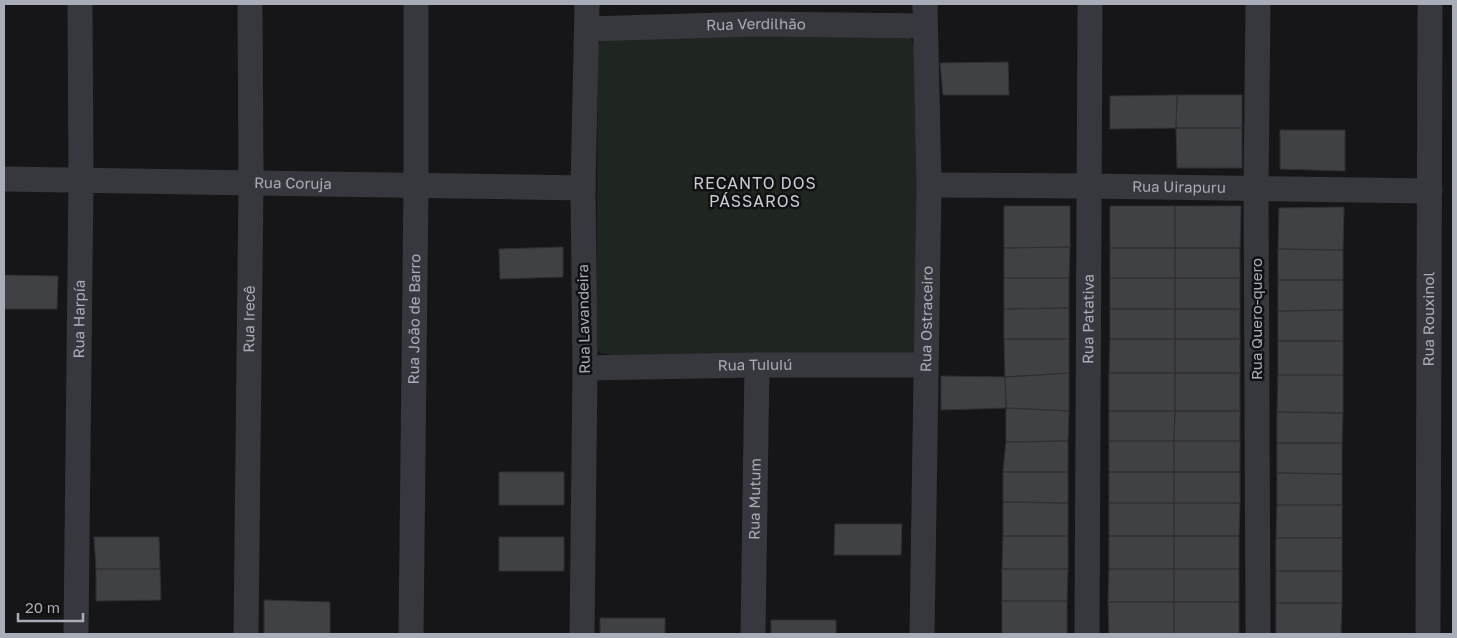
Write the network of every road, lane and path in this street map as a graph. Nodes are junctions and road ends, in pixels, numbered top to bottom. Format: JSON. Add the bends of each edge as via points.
{"nodes":[{"id":1,"x":80,"y":4,"type":"edge"},
{"id":2,"x":250,"y":4,"type":"edge"},
{"id":3,"x":416,"y":4,"type":"edge"},
{"id":4,"x":587,"y":4,"type":"edge"},
{"id":5,"x":1090,"y":4,"type":"edge"},
{"id":6,"x":1258,"y":4,"type":"edge"},
{"id":7,"x":1430,"y":4,"type":"edge"},
{"id":8,"x":756,"y":14,"type":"edge"},
{"id":9,"x":925,"y":15,"type":"edge"},
{"id":10,"x":587,"y":29,"type":"junction"},
{"id":11,"x":4,"y":179,"type":"edge"},
{"id":12,"x":81,"y":179,"type":"junction"},
{"id":13,"x":251,"y":182,"type":"junction"},
{"id":14,"x":929,"y":185,"type":"junction"},
{"id":15,"x":416,"y":186,"type":"junction"},
{"id":16,"x":1089,"y":186,"type":"junction"},
{"id":17,"x":582,"y":188,"type":"junction"},
{"id":18,"x":1256,"y":188,"type":"junction"},
{"id":19,"x":1430,"y":191,"type":"junction"},
{"id":20,"x":757,"y":365,"type":"junction"},
{"id":21,"x":925,"y":365,"type":"junction"},
{"id":22,"x":585,"y":368,"type":"junction"},
{"id":23,"x":76,"y":634,"type":"edge"},
{"id":24,"x":246,"y":634,"type":"edge"},
{"id":25,"x":411,"y":634,"type":"edge"},
{"id":26,"x":582,"y":634,"type":"edge"},
{"id":27,"x":754,"y":634,"type":"edge"},
{"id":28,"x":922,"y":634,"type":"edge"},
{"id":29,"x":1087,"y":634,"type":"edge"},
{"id":30,"x":1258,"y":634,"type":"edge"},
{"id":31,"x":1428,"y":634,"type":"edge"}],
"edges":[{"from":1,"to":12,"type":"street","name":"Rua Harpía"},
{"from":2,"to":13,"type":"street","name":"Rua Irecê"},
{"from":3,"to":15,"type":"street","name":"Rua João de Barro"},
{"from":4,"to":10,"type":"street","name":"Rua Lavandeira"},
{"from":5,"to":16,"type":"street","name":"Rua Patativa"},
{"from":6,"to":18,"type":"street","name":"Rua Quero-quero"},
{"from":7,"to":19,"type":"street","name":"Rua Rouxinol"},
{"from":8,"to":9,"type":"street","name":"Rua Verdilhão"},
{"from":8,"to":10,"type":"street","name":"Rua Verdilhão"},
{"from":9,"to":14,"type":"street","name":"Rua Ostraceiro"},
{"from":10,"to":17,"type":"street","name":"Rua Lavandeira"},
{"from":11,"to":12,"type":"street","name":"Rua Coruja"},
{"from":12,"to":13,"type":"street","name":"Rua Coruja"},
{"from":12,"to":23,"type":"street","name":"Rua Harpía"},
{"from":13,"to":15,"type":"street","name":"Rua Coruja"},
{"from":13,"to":24,"type":"street","name":"Rua Irecê"},
{"from":14,"to":16,"type":"street","name":"Rua Uirapuru"},
{"from":14,"to":21,"type":"street","name":"Rua Ostraceiro"},
{"from":15,"to":17,"type":"street","name":"Rua Coruja"},
{"from":15,"to":25,"type":"street","name":"Rua João de Barro"},
{"from":16,"to":18,"type":"street","name":"Rua Uirapuru"},
{"from":16,"to":29,"type":"street","name":"Rua Patativa"},
{"from":17,"to":22,"type":"street","name":"Rua Lavandeira"},
{"from":18,"to":19,"type":"street","name":"Rua Uirapuru"},
{"from":18,"to":30,"type":"street","name":"Rua Quero-quero"},
{"from":19,"to":31,"type":"street","name":"Rua Rouxinol"},
{"from":20,"to":21,"type":"street","name":"Rua Tuiuiú"},
{"from":20,"to":22,"type":"street","name":"Rua Tuiuiú"},
{"from":20,"to":27,"type":"street","name":"Rua Mutum"},
{"from":21,"to":28,"type":"street","name":"Rua Ostraceiro"},
{"from":22,"to":26,"type":"street","name":"Rua Lavandeira"}]}
